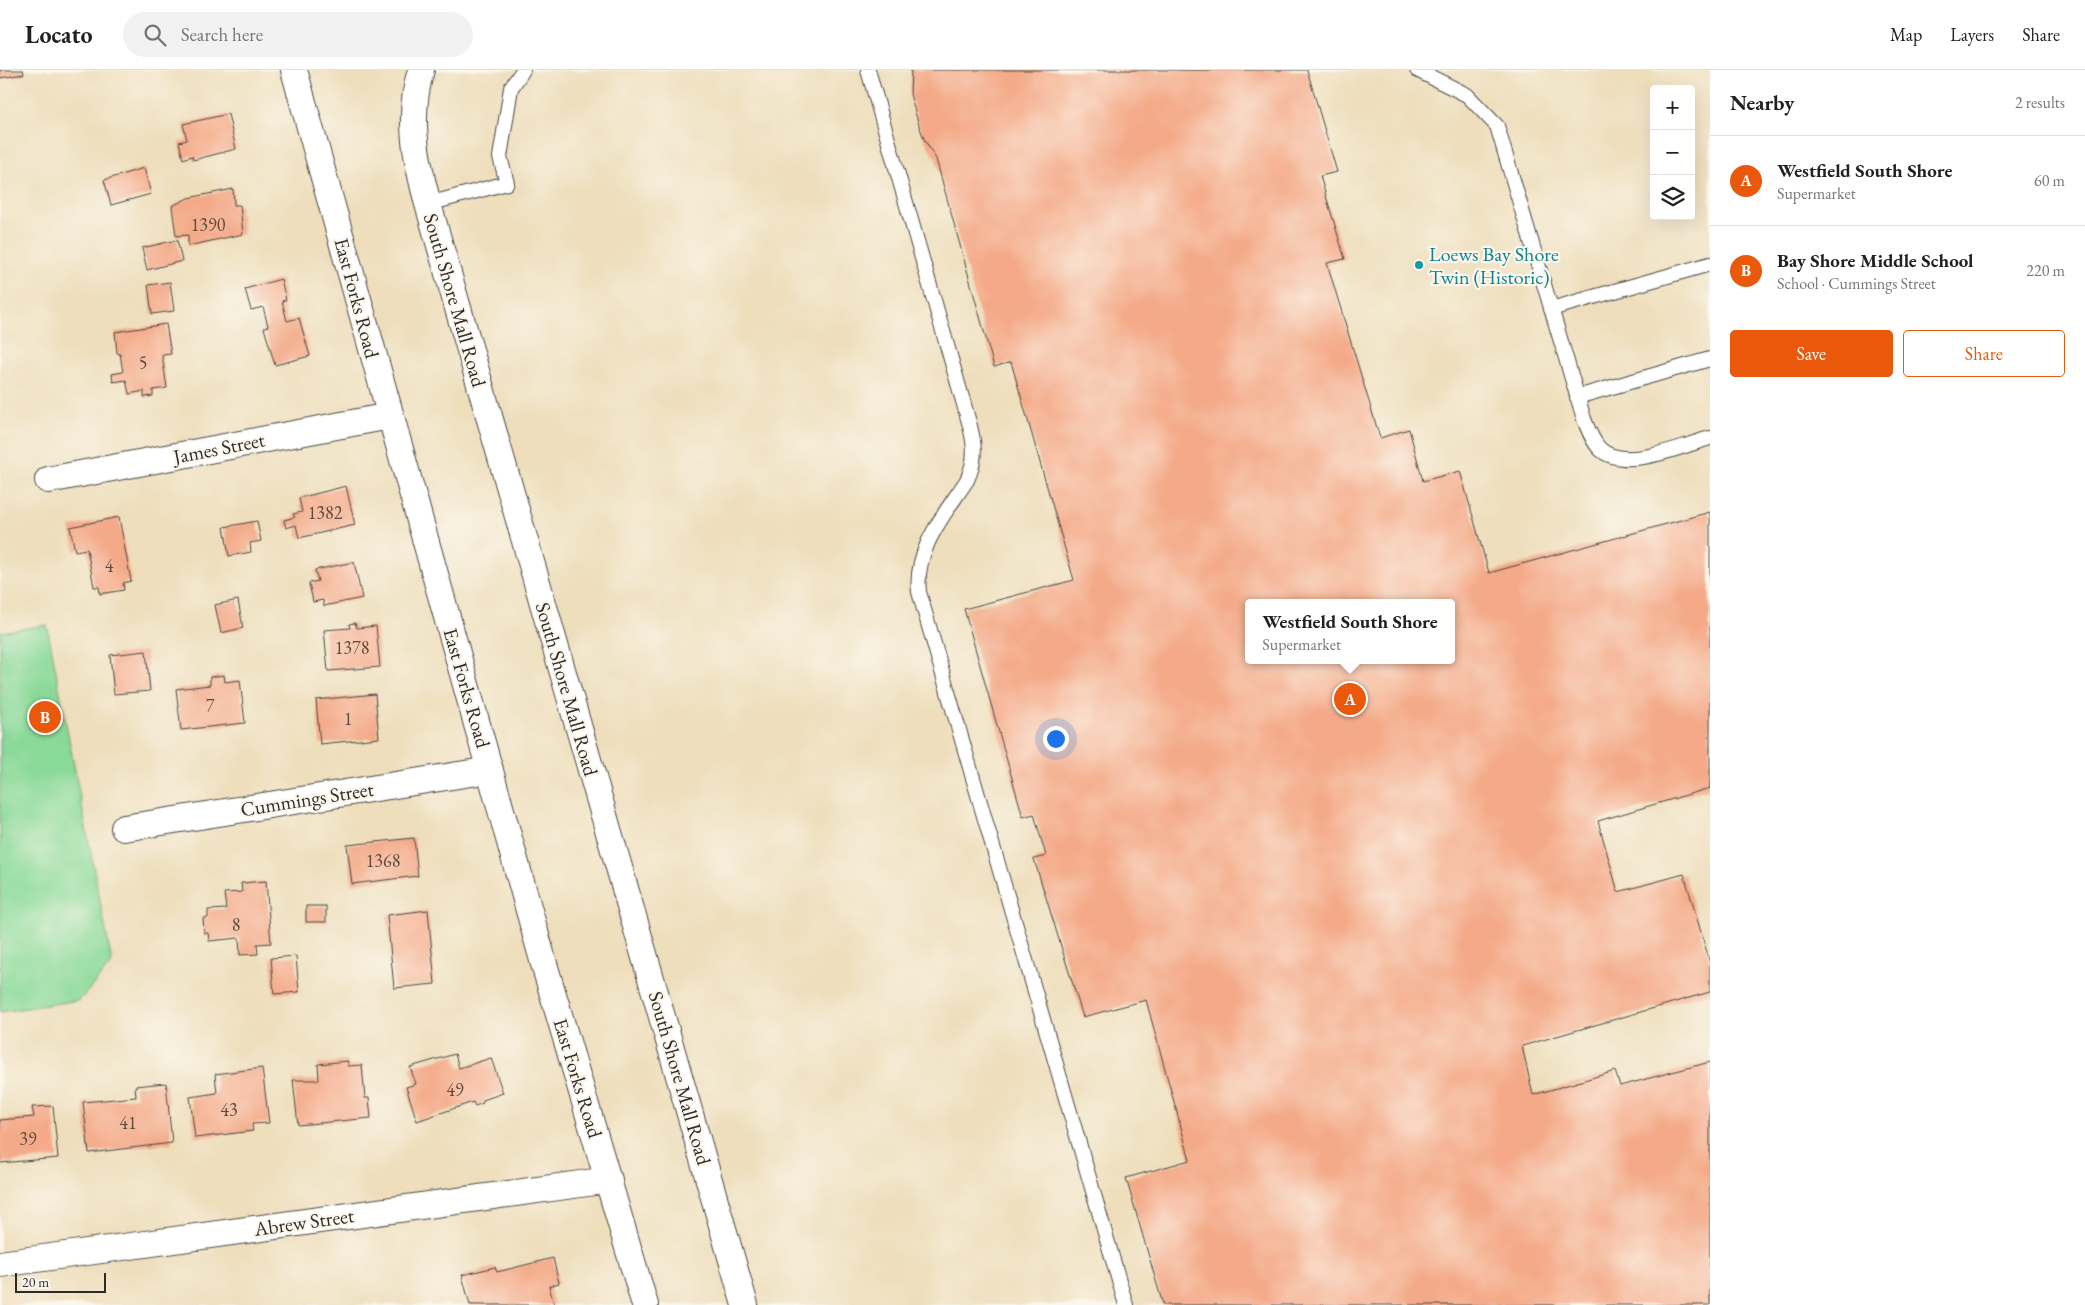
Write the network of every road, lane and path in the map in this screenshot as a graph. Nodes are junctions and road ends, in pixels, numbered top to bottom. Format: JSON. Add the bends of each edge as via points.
{"nodes":[{"id":1,"x":294,"y":70,"type":"edge"},
{"id":2,"x":421,"y":70,"type":"edge"},
{"id":3,"x":523,"y":70,"type":"edge"},
{"id":4,"x":868,"y":70,"type":"edge"},
{"id":5,"x":1417,"y":70,"type":"edge"},
{"id":6,"x":428,"y":204,"type":"junction"},
{"id":7,"x":1710,"y":264,"type":"edge"},
{"id":8,"x":1551,"y":309,"type":"junction"},
{"id":9,"x":1710,"y":359,"type":"edge"},
{"id":10,"x":1577,"y":397,"type":"junction"},
{"id":11,"x":390,"y":416,"type":"junction"},
{"id":12,"x":1710,"y":438,"type":"edge"},
{"id":13,"x":48,"y":480,"type":"dead end"},
{"id":14,"x":490,"y":770,"type":"junction"},
{"id":15,"x":124,"y":828,"type":"dead end"},
{"id":16,"x":609,"y":1180,"type":"junction"},
{"id":17,"x":0,"y":1264,"type":"edge"},
{"id":18,"x":645,"y":1305,"type":"edge"},
{"id":19,"x":745,"y":1305,"type":"edge"},
{"id":20,"x":1126,"y":1305,"type":"edge"}],
"edges":[{"from":1,"to":11,"type":"street","name":"East Forks Road"},
{"from":2,"to":6,"type":"street","name":"South Shore Mall Road","via":[[413,129]]},
{"from":3,"to":6,"type":"lane","via":[[511,88],[500,157],[507,183]]},
{"from":4,"to":20,"type":"lane","via":[[975,449],[967,480],[926,544],[921,557],[919,592]]},
{"from":5,"to":8,"type":"lane","via":[[1468,95],[1496,126]]},
{"from":6,"to":19,"type":"street","name":"South Shore Mall Road"},
{"from":7,"to":8,"type":"lane"},
{"from":8,"to":10,"type":"lane"},
{"from":9,"to":10,"type":"lane"},
{"from":10,"to":12,"type":"lane","via":[[1592,439],[1600,450],[1615,458],[1642,458]]},
{"from":11,"to":13,"type":"street","name":"James Street"},
{"from":11,"to":14,"type":"street","name":"East Forks Road"},
{"from":14,"to":15,"type":"street","name":"Cummings Street"},
{"from":14,"to":16,"type":"street","name":"East Forks Road"},
{"from":16,"to":17,"type":"street","name":"Abrew Street"},
{"from":16,"to":18,"type":"street","name":"East Forks Road"}]}
